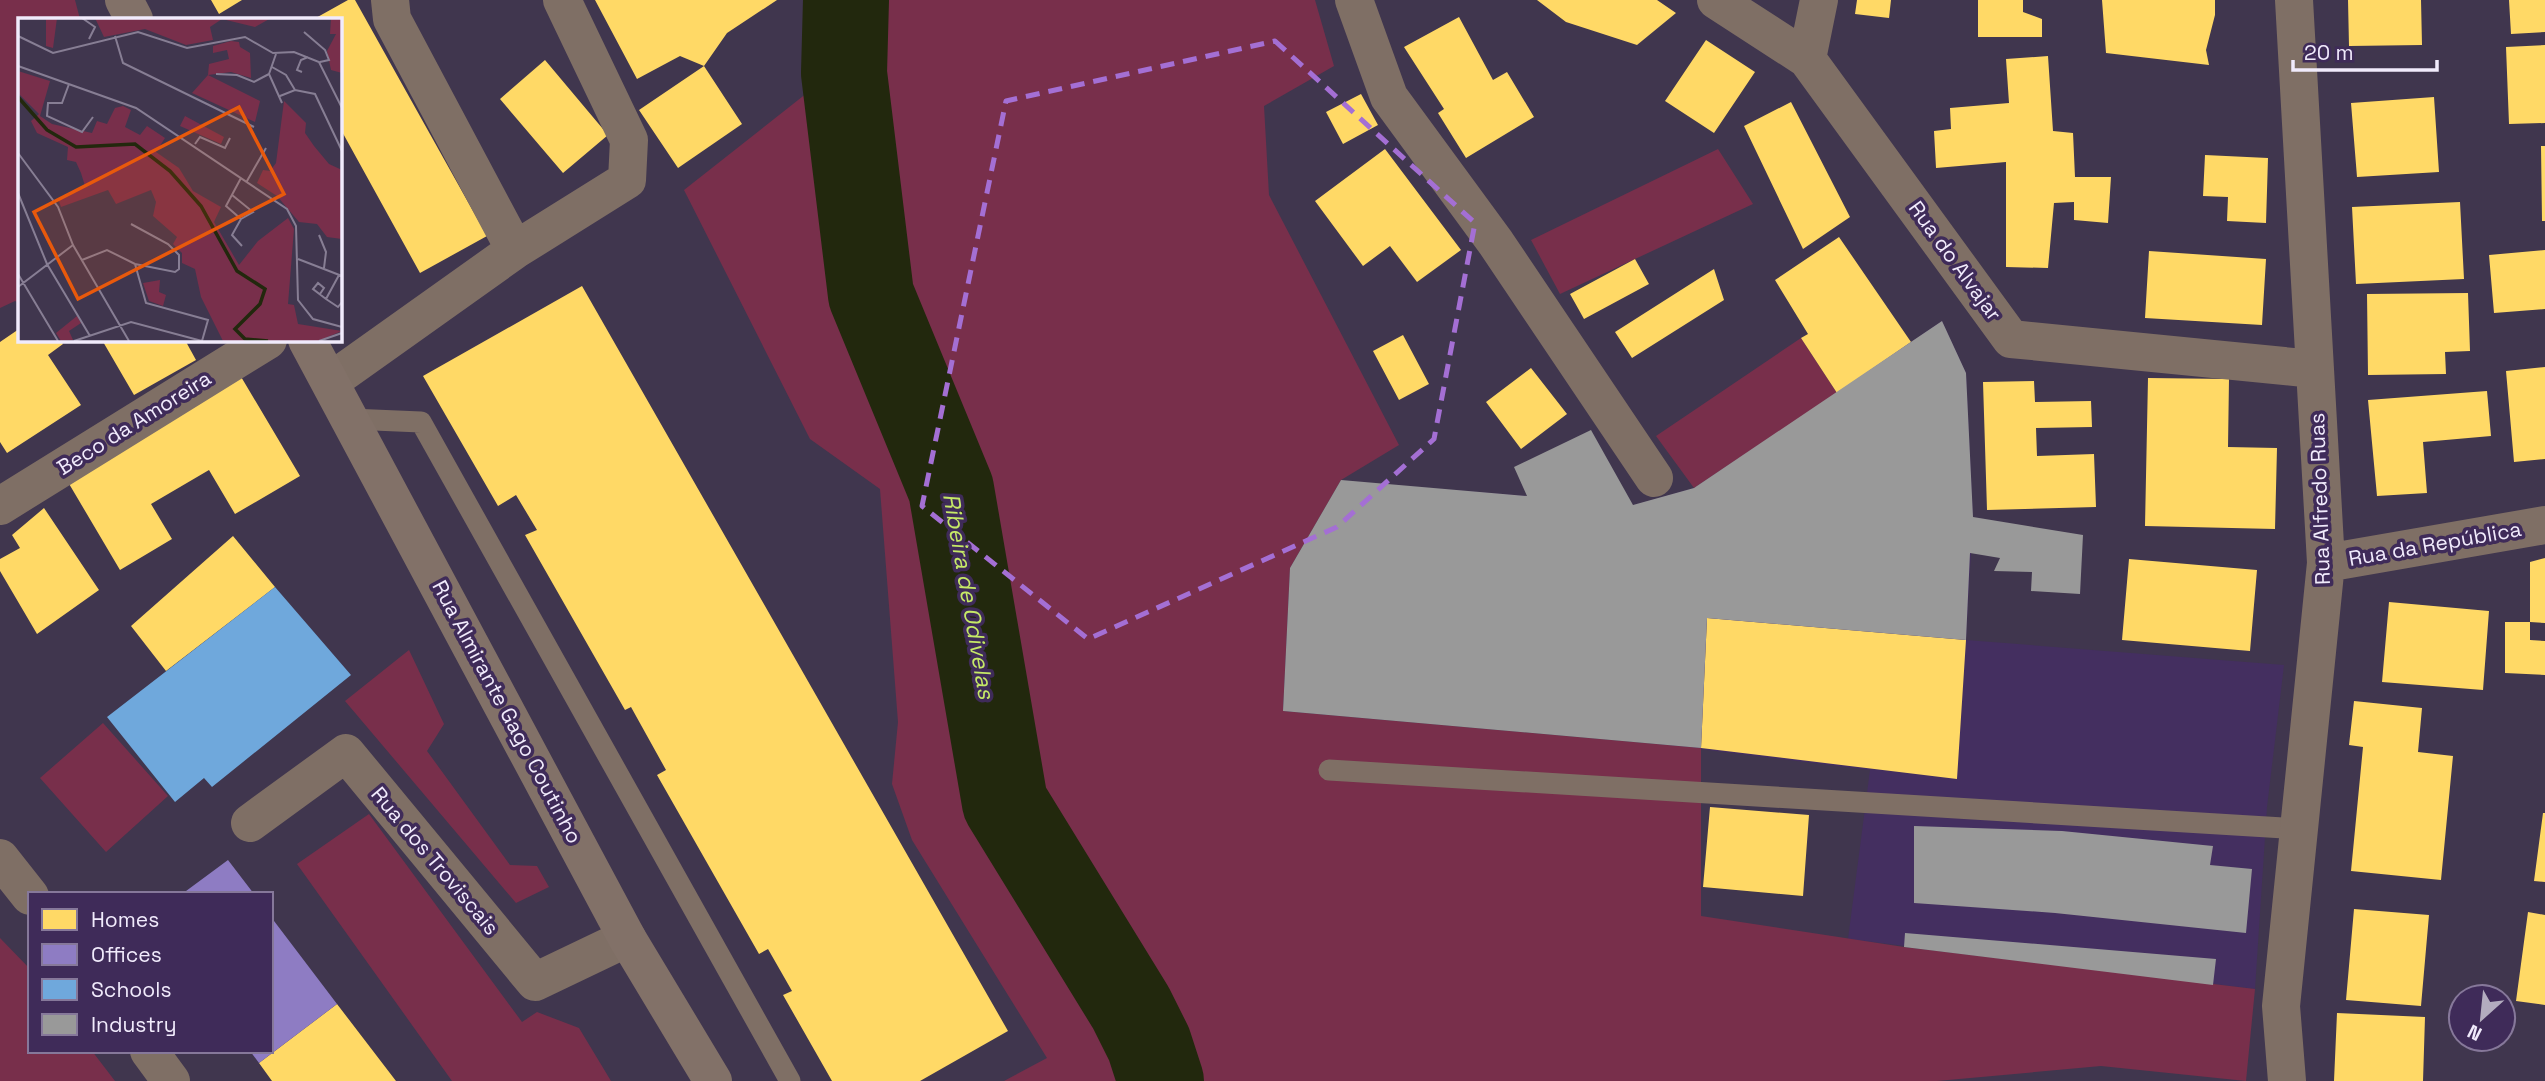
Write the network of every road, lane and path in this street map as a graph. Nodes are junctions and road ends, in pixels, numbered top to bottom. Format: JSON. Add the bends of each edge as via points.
{"nodes":[{"id":1,"x":124,"y":0,"type":"edge"},
{"id":2,"x":390,"y":0,"type":"edge"},
{"id":3,"x":562,"y":0,"type":"edge"},
{"id":4,"x":1354,"y":0,"type":"edge"},
{"id":5,"x":1716,"y":0,"type":"edge"},
{"id":6,"x":1819,"y":0,"type":"edge"},
{"id":7,"x":2294,"y":0,"type":"edge"},
{"id":8,"x":133,"y":18,"type":"edge"},
{"id":9,"x":1807,"y":59,"type":"junction"},
{"id":10,"x":515,"y":250,"type":"junction"},
{"id":11,"x":266,"y":341,"type":"edge"},
{"id":12,"x":308,"y":341,"type":"edge"},
{"id":13,"x":2314,"y":369,"type":"junction"},
{"id":14,"x":331,"y":381,"type":"junction"},
{"id":15,"x":350,"y":418,"type":"junction"},
{"id":16,"x":1654,"y":478,"type":"dead end"},
{"id":17,"x":0,"y":506,"type":"edge"},
{"id":18,"x":2545,"y":525,"type":"edge"},
{"id":19,"x":2326,"y":563,"type":"junction"},
{"id":20,"x":1329,"y":770,"type":"dead end"},
{"id":21,"x":250,"y":823,"type":"dead end"},
{"id":22,"x":2301,"y":829,"type":"junction"},
{"id":23,"x":0,"y":858,"type":"edge"},
{"id":24,"x":28,"y":893,"type":"edge"},
{"id":25,"x":627,"y":938,"type":"junction"},
{"id":26,"x":151,"y":1053,"type":"edge"},
{"id":27,"x":172,"y":1081,"type":"edge"},
{"id":28,"x":713,"y":1081,"type":"edge"},
{"id":29,"x":790,"y":1081,"type":"edge"},
{"id":30,"x":2287,"y":1081,"type":"edge"}],
"edges":[{"from":1,"to":8,"type":"main road"},
{"from":2,"to":10,"type":"street","via":[[392,19]]},
{"from":3,"to":10,"type":"street","via":[[629,140],[627,180]]},
{"from":4,"to":16,"type":"street","via":[[1389,97],[1496,243]]},
{"from":5,"to":9,"type":"street","name":"Rua do Alvajar"},
{"from":6,"to":9,"type":"street"},
{"from":7,"to":13,"type":"street","name":"Rua Alfredo Ruas"},
{"from":9,"to":13,"type":"street","name":"Rua do Alvajar","via":[[2011,338]]},
{"from":10,"to":14,"type":"street"},
{"from":11,"to":17,"type":"street","name":"Beco da Amoreira"},
{"from":12,"to":14,"type":"main road","name":"Rua Almirante Gago Coutinho"},
{"from":13,"to":19,"type":"street","name":"Rua Alfredo Ruas"},
{"from":14,"to":15,"type":"main road","name":"Rua Almirante Gago Coutinho"},
{"from":15,"to":25,"type":"main road","name":"Rua Almirante Gago Coutinho"},
{"from":15,"to":29,"type":"lane","via":[[421,422]]},
{"from":18,"to":19,"type":"street","name":"Rua da República"},
{"from":19,"to":22,"type":"street","name":"Rua Alfredo Ruas"},
{"from":20,"to":22,"type":"lane"},
{"from":21,"to":25,"type":"street","name":"Rua dos Troviscais","via":[[346,753],[535,982]]},
{"from":22,"to":30,"type":"street","name":"Rua Alfredo Ruas","via":[[2281,1006]]},
{"from":23,"to":24,"type":"street"},
{"from":25,"to":28,"type":"main road","name":"Rua Almirante Gago Coutinho"},
{"from":26,"to":27,"type":"street"}]}
